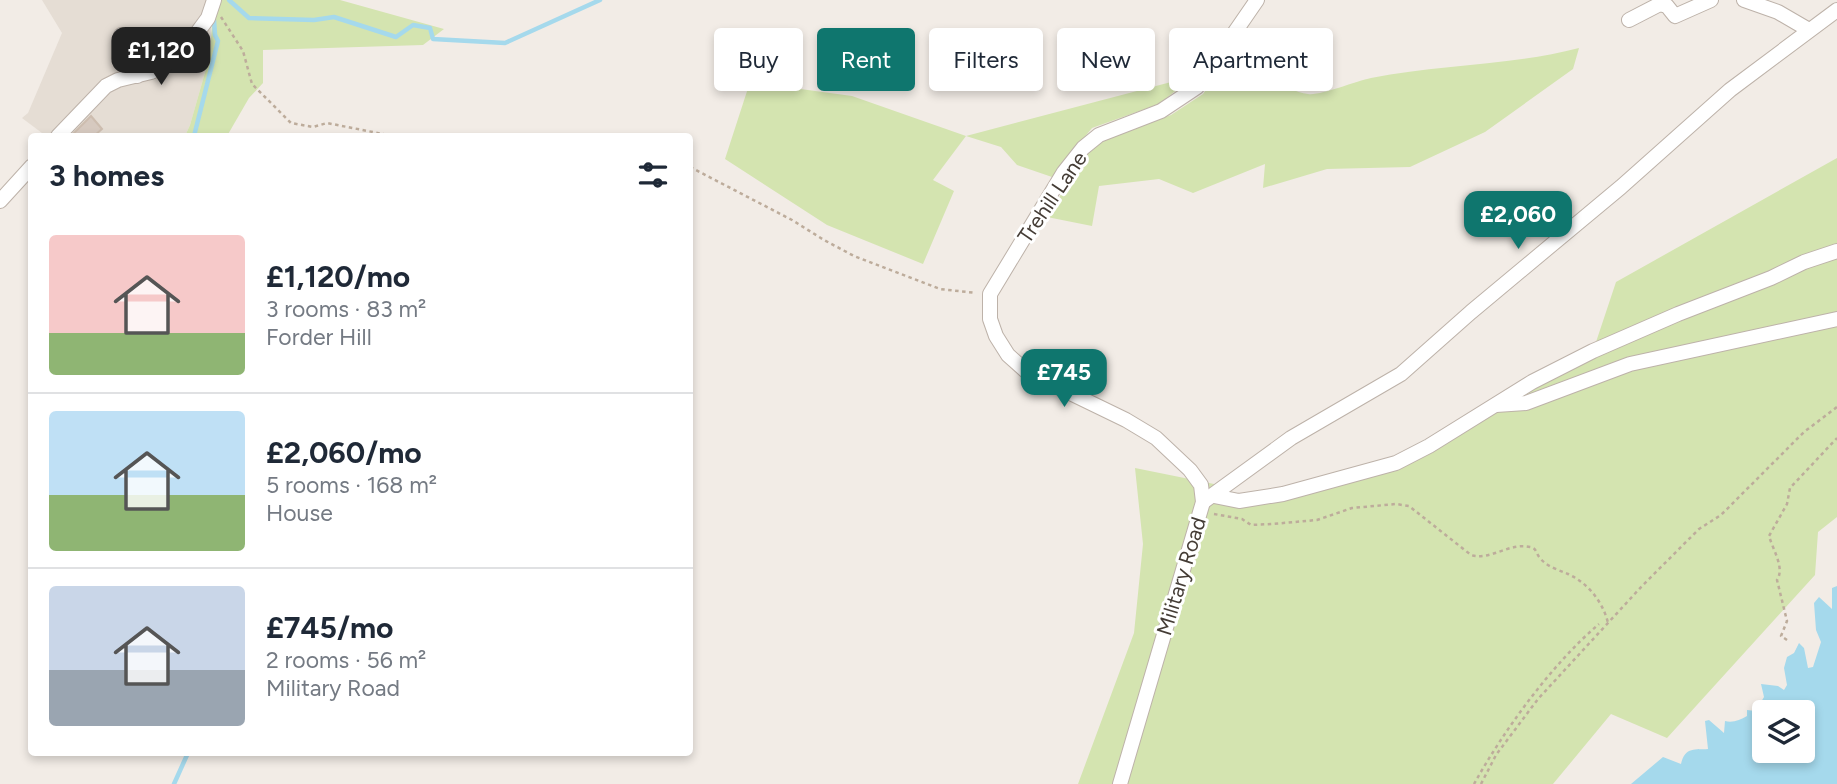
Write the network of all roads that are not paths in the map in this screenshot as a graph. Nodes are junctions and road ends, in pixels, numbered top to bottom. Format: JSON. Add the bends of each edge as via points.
{"nodes":[{"id":1,"x":1257,"y":0,"type":"edge"},
{"id":2,"x":1711,"y":0,"type":"edge"},
{"id":3,"x":1744,"y":0,"type":"edge"},
{"id":4,"x":213,"y":3,"type":"edge"},
{"id":5,"x":1837,"y":10,"type":"edge"},
{"id":6,"x":1629,"y":20,"type":"dead end"},
{"id":7,"x":1809,"y":30,"type":"junction"},
{"id":8,"x":121,"y":35,"type":"dead end"},
{"id":9,"x":137,"y":76,"type":"junction"},
{"id":10,"x":61,"y":133,"type":"edge"},
{"id":11,"x":28,"y":170,"type":"edge"},
{"id":12,"x":0,"y":201,"type":"edge"},
{"id":13,"x":1837,"y":251,"type":"edge"},
{"id":14,"x":990,"y":294,"type":"joint"},
{"id":15,"x":1837,"y":319,"type":"edge"},
{"id":16,"x":1495,"y":405,"type":"junction"},
{"id":17,"x":1206,"y":503,"type":"junction"},
{"id":18,"x":1120,"y":784,"type":"edge"}],
"edges":[{"from":1,"to":14,"type":"street","name":"Trehill Lane","via":[[1197,87],[1161,111],[1099,135],[1083,148]]},
{"from":2,"to":6,"type":"street","via":[[1675,16],[1660,4]]},
{"from":3,"to":7,"type":"street"},
{"from":4,"to":9,"type":"street","via":[[178,55],[165,66]]},
{"from":5,"to":7,"type":"street"},
{"from":7,"to":17,"type":"street","via":[[1730,90],[1401,374],[1291,438]]},
{"from":8,"to":9,"type":"street","via":[[136,60]]},
{"from":9,"to":10,"type":"street","via":[[106,86]]},
{"from":11,"to":12,"type":"street"},
{"from":13,"to":16,"type":"street","via":[[1593,351]]},
{"from":14,"to":17,"type":"street","name":"Military Road","via":[[990,319],[1008,355],[1027,372],[1157,438],[1190,470]]},
{"from":15,"to":16,"type":"street","via":[[1630,364],[1526,403]]},
{"from":16,"to":17,"type":"street","via":[[1396,463],[1283,494]]},
{"from":17,"to":18,"type":"street","name":"Military Road"}]}
